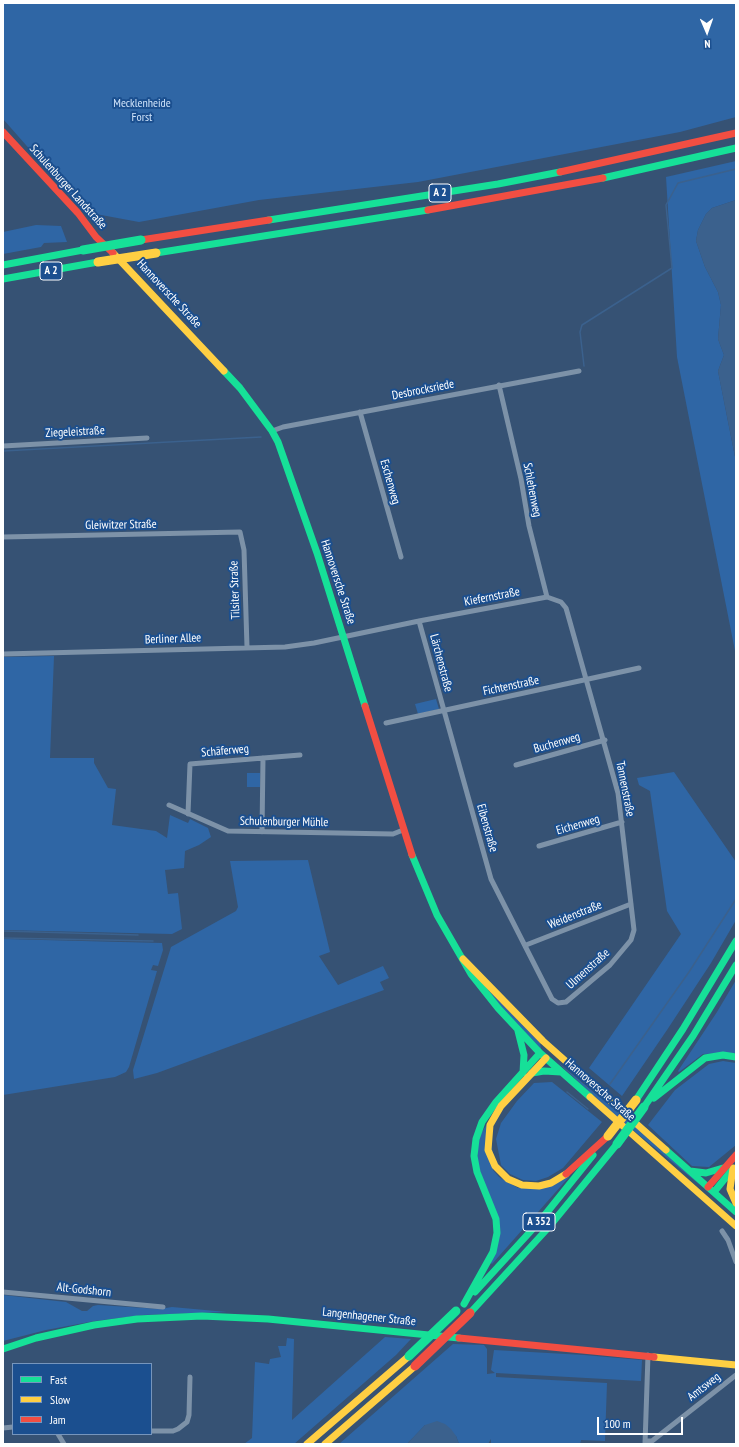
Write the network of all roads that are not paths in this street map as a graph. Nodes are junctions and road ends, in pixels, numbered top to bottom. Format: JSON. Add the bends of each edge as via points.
{"nodes":[{"id":1,"x":3,"y":132,"type":"edge"},
{"id":2,"x":736,"y":133,"type":"edge"},
{"id":3,"x":736,"y":148,"type":"edge"},
{"id":4,"x":117,"y":257,"type":"joint"},
{"id":5,"x":3,"y":264,"type":"edge"},
{"id":6,"x":3,"y":279,"type":"edge"},
{"id":7,"x":579,"y":371,"type":"dead end"},
{"id":8,"x":499,"y":385,"type":"junction"},
{"id":9,"x":360,"y":412,"type":"junction"},
{"id":10,"x":272,"y":431,"type":"junction"},
{"id":11,"x":148,"y":438,"type":"dead end"},
{"id":12,"x":3,"y":446,"type":"edge"},
{"id":13,"x":240,"y":532,"type":"joint"},
{"id":14,"x":3,"y":537,"type":"edge"},
{"id":15,"x":401,"y":557,"type":"dead end"},
{"id":16,"x":547,"y":597,"type":"junction"},
{"id":17,"x":419,"y":621,"type":"junction"},
{"id":18,"x":343,"y":637,"type":"junction"},
{"id":19,"x":247,"y":647,"type":"junction"},
{"id":20,"x":3,"y":654,"type":"edge"},
{"id":21,"x":639,"y":668,"type":"dead end"},
{"id":22,"x":588,"y":680,"type":"junction"},
{"id":23,"x":444,"y":711,"type":"junction"},
{"id":24,"x":386,"y":723,"type":"dead end"},
{"id":25,"x":604,"y":740,"type":"junction"},
{"id":26,"x":300,"y":755,"type":"dead end"},
{"id":27,"x":263,"y":758,"type":"junction"},
{"id":28,"x":516,"y":765,"type":"dead end"},
{"id":29,"x":169,"y":805,"type":"dead end"},
{"id":30,"x":188,"y":814,"type":"junction"},
{"id":31,"x":622,"y":822,"type":"junction"},
{"id":32,"x":403,"y":830,"type":"junction"},
{"id":33,"x":262,"y":832,"type":"junction"},
{"id":34,"x":539,"y":846,"type":"dead end"},
{"id":35,"x":631,"y":904,"type":"junction"},
{"id":36,"x":736,"y":941,"type":"edge"},
{"id":37,"x":526,"y":945,"type":"junction"},
{"id":38,"x":463,"y":959,"type":"junction"},
{"id":39,"x":736,"y":965,"type":"edge"},
{"id":40,"x":518,"y":1031,"type":"junction"},
{"id":41,"x":550,"y":1047,"type":"junction"},
{"id":42,"x":543,"y":1055,"type":"junction"},
{"id":43,"x":736,"y":1058,"type":"edge"},
{"id":44,"x":561,"y":1072,"type":"junction"},
{"id":45,"x":528,"y":1073,"type":"junction"},
{"id":46,"x":644,"y":1107,"type":"junction"},
{"id":47,"x":608,"y":1136,"type":"junction"},
{"id":48,"x":736,"y":1155,"type":"edge"},
{"id":49,"x":732,"y":1166,"type":"edge"},
{"id":50,"x":690,"y":1171,"type":"junction"},
{"id":51,"x":711,"y":1190,"type":"junction"},
{"id":52,"x":704,"y":1198,"type":"junction"},
{"id":53,"x":736,"y":1202,"type":"edge"},
{"id":54,"x":736,"y":1212,"type":"edge"},
{"id":55,"x":736,"y":1226,"type":"edge"},
{"id":56,"x":722,"y":1231,"type":"dead end"},
{"id":57,"x":736,"y":1262,"type":"edge"},
{"id":58,"x":3,"y":1292,"type":"edge"},
{"id":59,"x":464,"y":1304,"type":"junction"},
{"id":60,"x":163,"y":1308,"type":"dead end"},
{"id":61,"x":6,"y":1347,"type":"edge"},
{"id":62,"x":648,"y":1355,"type":"junction"},
{"id":63,"x":736,"y":1364,"type":"edge"},
{"id":64,"x":736,"y":1375,"type":"edge"},
{"id":65,"x":190,"y":1377,"type":"dead end"},
{"id":66,"x":152,"y":1431,"type":"edge"},
{"id":67,"x":60,"y":1435,"type":"edge"},
{"id":68,"x":645,"y":1442,"type":"edge"},
{"id":69,"x":64,"y":1444,"type":"edge"},
{"id":70,"x":307,"y":1444,"type":"edge"},
{"id":71,"x":325,"y":1444,"type":"edge"}],
"edges":[{"from":1,"to":4,"type":"main road","name":"Schulenburger Landstraße","via":[[96,237]]},
{"from":2,"to":5,"type":"main road","number":"A 2","bridge":true,"via":[[597,165],[498,184]]},
{"from":3,"to":6,"type":"main road","number":"A 2","bridge":true,"via":[[529,192]]},
{"from":4,"to":10,"type":"main road","name":"Hannoversche Straße","via":[[240,388]]},
{"from":7,"to":8,"type":"street","name":"Desbrocksriede"},
{"from":8,"to":9,"type":"street","name":"Desbrocksriede"},
{"from":8,"to":16,"type":"street","name":"Schlehenweg"},
{"from":9,"to":10,"type":"street","name":"Desbrocksriede"},
{"from":9,"to":15,"type":"street","name":"Eschenweg"},
{"from":10,"to":18,"type":"main road","name":"Hannoversche Straße","via":[[317,553]]},
{"from":11,"to":12,"type":"street","name":"Ziegeleistraße"},
{"from":13,"to":14,"type":"street","name":"Gleiwitzer Straße"},
{"from":13,"to":19,"type":"street","name":"Tilsiter Straße","via":[[244,550]]},
{"from":16,"to":17,"type":"street","name":"Kiefernstraße"},
{"from":16,"to":22,"type":"street","via":[[557,599],[566,608]]},
{"from":17,"to":18,"type":"street","name":"Kiefernstraße"},
{"from":17,"to":23,"type":"street","name":"Lärchenstraße"},
{"from":18,"to":19,"type":"street","name":"Berliner Allee","via":[[285,647]]},
{"from":18,"to":32,"type":"main road","name":"Hannoversche Straße"},
{"from":19,"to":20,"type":"street","name":"Berliner Allee"},
{"from":21,"to":22,"type":"street","name":"Fichtenstraße"},
{"from":22,"to":23,"type":"street","name":"Fichtenstraße"},
{"from":22,"to":25,"type":"street","name":"Tannenstraße"},
{"from":23,"to":24,"type":"street","name":"Fichtenstraße"},
{"from":23,"to":37,"type":"street","name":"Eibenstraße","via":[[491,879]]},
{"from":25,"to":28,"type":"street","name":"Buchenweg"},
{"from":25,"to":31,"type":"street","name":"Tannenstraße","via":[[618,793]]},
{"from":26,"to":27,"type":"street","name":"Schäferweg"},
{"from":27,"to":30,"type":"street","name":"Schäferweg","via":[[190,764]]},
{"from":27,"to":33,"type":"street","name":"Schäferweg"},
{"from":29,"to":30,"type":"street","name":"Schulenburger Mühle"},
{"from":30,"to":33,"type":"street","name":"Schulenburger Mühle","via":[[223,830]]},
{"from":31,"to":34,"type":"street","name":"Eichenweg"},
{"from":31,"to":35,"type":"street","name":"Tannenstraße"},
{"from":32,"to":33,"type":"street","name":"Schulenburger Mühle","via":[[393,834]]},
{"from":32,"to":38,"type":"main road","name":"Hannoversche Straße","via":[[426,893]]},
{"from":35,"to":37,"type":"street","name":"Weidenstraße"},
{"from":35,"to":37,"type":"street","name":"Ulmenstraße","via":[[634,930],[631,940],[610,965],[566,1002],[558,1003],[552,999]]},
{"from":36,"to":47,"type":"main road","number":"A 352","bridge":true,"via":[[683,1029],[636,1100]]},
{"from":38,"to":40,"type":"main road","name":"Hannoversche Straße","via":[[475,981]]},
{"from":38,"to":41,"type":"main road","name":"Hannoversche Straße"},
{"from":39,"to":46,"type":"main road","number":"A 352","via":[[693,1036]]},
{"from":40,"to":42,"type":"main road","name":"Hannoversche Straße"},
{"from":40,"to":45,"type":"main road"},
{"from":41,"to":42,"type":"main road"},
{"from":41,"to":50,"type":"main road","name":"Hannoversche Straße"},
{"from":42,"to":44,"type":"main road","name":"Hannoversche Straße"},
{"from":42,"to":45,"type":"main road"},
{"from":43,"to":46,"type":"main road","via":[[723,1055],[705,1058]]},
{"from":44,"to":45,"type":"main road"},
{"from":44,"to":52,"type":"main road","name":"Hannoversche Straße"},
{"from":45,"to":47,"type":"main road","via":[[501,1106],[488,1134],[490,1158],[504,1176],[522,1185],[539,1186],[551,1183],[567,1173]]},
{"from":45,"to":59,"type":"main road","via":[[496,1102],[482,1122],[476,1139],[474,1156],[496,1219],[497,1233],[493,1252]]},
{"from":46,"to":71,"type":"main road","number":"A 352","bridge":true,"via":[[548,1228],[470,1313],[415,1366]]},
{"from":47,"to":59,"type":"main road","number":"A 352","via":[[540,1221]]},
{"from":48,"to":49,"type":"main road"},
{"from":49,"to":50,"type":"main road","via":[[710,1173]]},
{"from":49,"to":51,"type":"main road"},
{"from":49,"to":53,"type":"main road","via":[[730,1189]]},
{"from":50,"to":51,"type":"main road","name":"Hannoversche Straße"},
{"from":51,"to":52,"type":"main road"},
{"from":51,"to":54,"type":"main road","name":"Hannoversche Straße"},
{"from":52,"to":55,"type":"main road","name":"Hannoversche Straße"},
{"from":56,"to":57,"type":"street"},
{"from":58,"to":60,"type":"street","name":"Alt-Godshorn"},
{"from":59,"to":70,"type":"main road","number":"A 352","bridge":true,"via":[[409,1356]]},
{"from":61,"to":62,"type":"main road","name":"Langenhagener Straße","via":[[94,1325],[170,1316],[202,1316],[268,1319]]},
{"from":62,"to":63,"type":"main road","name":"Langenhagener Straße"},
{"from":62,"to":68,"type":"street"},
{"from":64,"to":68,"type":"street","name":"Amtsweg","via":[[652,1441]]},
{"from":65,"to":66,"type":"street","via":[[187,1422],[178,1429]]},
{"from":67,"to":69,"type":"street"}]}
